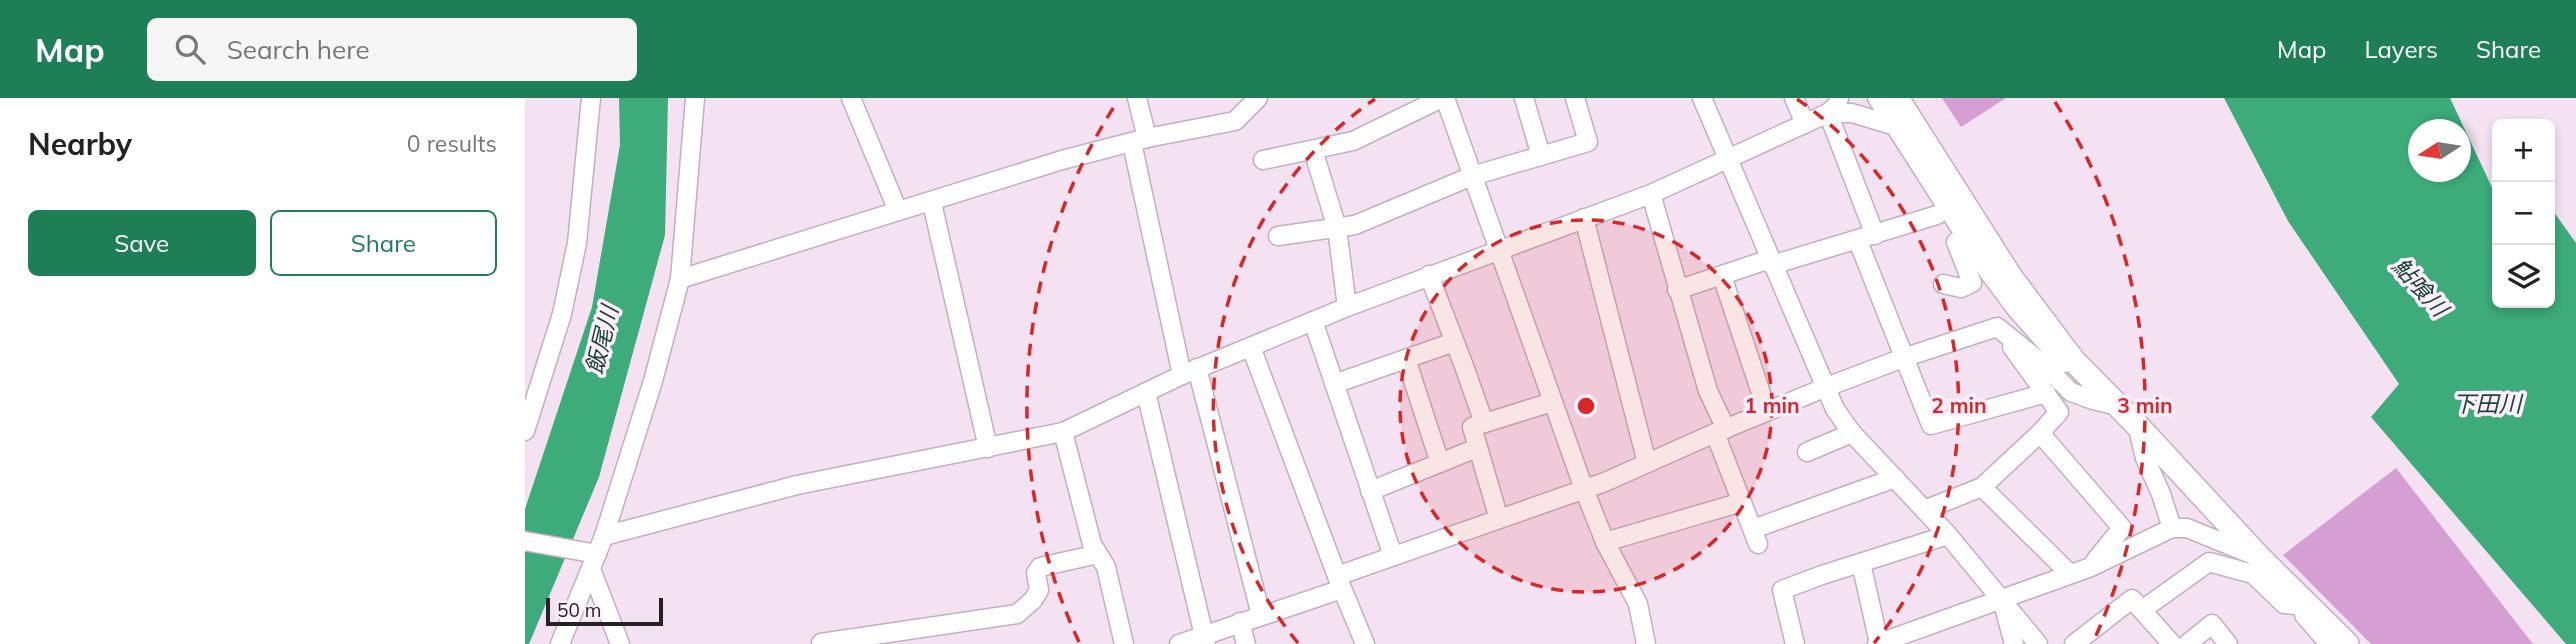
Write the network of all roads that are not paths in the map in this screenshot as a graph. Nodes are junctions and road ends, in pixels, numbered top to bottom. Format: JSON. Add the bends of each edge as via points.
{"nodes":[{"id":1,"x":591,"y":98,"type":"edge"},
{"id":2,"x":695,"y":98,"type":"edge"},
{"id":3,"x":851,"y":98,"type":"edge"},
{"id":4,"x":1137,"y":98,"type":"edge"},
{"id":5,"x":1258,"y":98,"type":"edge"},
{"id":6,"x":1443,"y":98,"type":"edge"},
{"id":7,"x":1524,"y":98,"type":"edge"},
{"id":8,"x":1576,"y":98,"type":"edge"},
{"id":9,"x":1702,"y":98,"type":"edge"},
{"id":10,"x":1794,"y":98,"type":"edge"},
{"id":11,"x":1839,"y":98,"type":"edge"},
{"id":12,"x":1878,"y":98,"type":"edge"},
{"id":13,"x":1897,"y":98,"type":"edge"},
{"id":14,"x":1828,"y":113,"type":"junction"},
{"id":15,"x":1805,"y":124,"type":"junction"},
{"id":16,"x":1895,"y":126,"type":"junction"},
{"id":17,"x":1140,"y":141,"type":"junction"},
{"id":18,"x":1313,"y":150,"type":"junction"},
{"id":19,"x":1541,"y":156,"type":"junction"},
{"id":20,"x":1263,"y":160,"type":"dead end"},
{"id":21,"x":1728,"y":160,"type":"junction"},
{"id":22,"x":1472,"y":176,"type":"junction"},
{"id":23,"x":1929,"y":179,"type":"junction"},
{"id":24,"x":1651,"y":194,"type":"junction"},
{"id":25,"x":932,"y":203,"type":"junction"},
{"id":26,"x":898,"y":211,"type":"junction"},
{"id":27,"x":1937,"y":215,"type":"junction"},
{"id":28,"x":1584,"y":218,"type":"junction"},
{"id":29,"x":1337,"y":228,"type":"junction"},
{"id":30,"x":1875,"y":235,"type":"junction"},
{"id":31,"x":1278,"y":236,"type":"dead end"},
{"id":32,"x":1858,"y":241,"type":"junction"},
{"id":33,"x":1956,"y":242,"type":"junction"},
{"id":34,"x":1497,"y":250,"type":"junction"},
{"id":35,"x":1771,"y":262,"type":"junction"},
{"id":36,"x":1987,"y":270,"type":"junction"},
{"id":37,"x":1429,"y":275,"type":"junction"},
{"id":38,"x":1722,"y":276,"type":"junction"},
{"id":39,"x":2010,"y":276,"type":"junction"},
{"id":40,"x":680,"y":279,"type":"junction"},
{"id":41,"x":1943,"y":284,"type":"dead end"},
{"id":42,"x":1677,"y":289,"type":"junction"},
{"id":43,"x":1347,"y":307,"type":"junction"},
{"id":44,"x":1313,"y":321,"type":"junction"},
{"id":45,"x":1997,"y":327,"type":"junction"},
{"id":46,"x":1454,"y":342,"type":"junction"},
{"id":47,"x":1251,"y":347,"type":"junction"},
{"id":48,"x":1903,"y":358,"type":"junction"},
{"id":49,"x":1406,"y":359,"type":"junction"},
{"id":50,"x":1190,"y":372,"type":"junction"},
{"id":51,"x":1334,"y":384,"type":"junction"},
{"id":52,"x":1824,"y":388,"type":"junction"},
{"id":53,"x":1146,"y":392,"type":"junction"},
{"id":54,"x":2046,"y":393,"type":"junction"},
{"id":55,"x":1552,"y":401,"type":"junction"},
{"id":56,"x":2118,"y":405,"type":"junction"},
{"id":57,"x":1767,"y":411,"type":"junction"},
{"id":58,"x":1484,"y":424,"type":"junction"},
{"id":59,"x":2136,"y":424,"type":"junction"},
{"id":60,"x":525,"y":431,"type":"edge"},
{"id":61,"x":1720,"y":431,"type":"junction"},
{"id":62,"x":1063,"y":432,"type":"junction"},
{"id":63,"x":1853,"y":433,"type":"junction"},
{"id":64,"x":2040,"y":433,"type":"junction"},
{"id":65,"x":988,"y":448,"type":"junction"},
{"id":66,"x":1477,"y":448,"type":"junction"},
{"id":67,"x":1807,"y":452,"type":"dead end"},
{"id":68,"x":1440,"y":463,"type":"junction"},
{"id":69,"x":1647,"y":463,"type":"junction"},
{"id":70,"x":1895,"y":478,"type":"junction"},
{"id":71,"x":1982,"y":487,"type":"junction"},
{"id":72,"x":1584,"y":489,"type":"junction"},
{"id":73,"x":1370,"y":491,"type":"junction"},
{"id":74,"x":1742,"y":502,"type":"junction"},
{"id":75,"x":1924,"y":510,"type":"junction"},
{"id":76,"x":1499,"y":519,"type":"junction"},
{"id":77,"x":2172,"y":527,"type":"junction"},
{"id":78,"x":1948,"y":535,"type":"junction"},
{"id":79,"x":604,"y":536,"type":"junction"},
{"id":80,"x":525,"y":541,"type":"edge"},
{"id":81,"x":1605,"y":542,"type":"junction"},
{"id":82,"x":1098,"y":554,"type":"junction"},
{"id":83,"x":1392,"y":556,"type":"junction"},
{"id":84,"x":2259,"y":557,"type":"junction"},
{"id":85,"x":592,"y":559,"type":"junction"},
{"id":86,"x":1861,"y":563,"type":"junction"},
{"id":87,"x":2091,"y":567,"type":"junction"},
{"id":88,"x":2070,"y":574,"type":"junction"},
{"id":89,"x":2285,"y":581,"type":"junction"},
{"id":90,"x":1340,"y":582,"type":"junction"},
{"id":91,"x":2002,"y":600,"type":"junction"},
{"id":92,"x":2296,"y":605,"type":"junction"},
{"id":93,"x":2142,"y":610,"type":"junction"},
{"id":94,"x":1261,"y":615,"type":"junction"},
{"id":95,"x":1240,"y":622,"type":"junction"},
{"id":96,"x":1205,"y":640,"type":"edge"},
{"id":97,"x":821,"y":643,"type":"edge"},
{"id":98,"x":560,"y":644,"type":"edge"},
{"id":99,"x":620,"y":644,"type":"edge"},
{"id":100,"x":1124,"y":644,"type":"edge"},
{"id":101,"x":1179,"y":644,"type":"edge"},
{"id":102,"x":1246,"y":644,"type":"edge"},
{"id":103,"x":1365,"y":644,"type":"edge"},
{"id":104,"x":1646,"y":644,"type":"edge"},
{"id":105,"x":1795,"y":644,"type":"edge"},
{"id":106,"x":1878,"y":644,"type":"edge"},
{"id":107,"x":2014,"y":644,"type":"edge"},
{"id":108,"x":2038,"y":644,"type":"edge"},
{"id":109,"x":2074,"y":644,"type":"edge"},
{"id":110,"x":2172,"y":644,"type":"edge"},
{"id":111,"x":2187,"y":644,"type":"edge"},
{"id":112,"x":2228,"y":644,"type":"edge"},
{"id":113,"x":2329,"y":644,"type":"edge"},
{"id":114,"x":2347,"y":644,"type":"edge"}],
"edges":[{"from":1,"to":60,"type":"street","via":[[577,243],[562,314]]},
{"from":2,"to":40,"type":"street"},
{"from":3,"to":26,"type":"street"},
{"from":4,"to":17,"type":"street"},
{"from":5,"to":17,"type":"street","via":[[1235,121]]},
{"from":6,"to":18,"type":"street","via":[[1353,141]]},
{"from":6,"to":22,"type":"street"},
{"from":7,"to":19,"type":"street"},
{"from":8,"to":19,"type":"street","via":[[1588,142]]},
{"from":9,"to":21,"type":"street"},
{"from":10,"to":15,"type":"street"},
{"from":11,"to":14,"type":"street"},
{"from":12,"to":16,"type":"street"},
{"from":13,"to":39,"type":"street"},
{"from":14,"to":15,"type":"street"},
{"from":14,"to":16,"type":"street","via":[[1852,113]]},
{"from":14,"to":30,"type":"street"},
{"from":15,"to":21,"type":"street"},
{"from":16,"to":23,"type":"street"},
{"from":17,"to":25,"type":"street","via":[[1062,160]]},
{"from":17,"to":50,"type":"street"},
{"from":18,"to":20,"type":"street"},
{"from":18,"to":29,"type":"street"},
{"from":19,"to":22,"type":"street"},
{"from":21,"to":24,"type":"street"},
{"from":21,"to":35,"type":"street"},
{"from":22,"to":29,"type":"street","via":[[1355,225]]},
{"from":22,"to":34,"type":"street"},
{"from":23,"to":27,"type":"street"},
{"from":23,"to":36,"type":"street"},
{"from":24,"to":28,"type":"street"},
{"from":24,"to":42,"type":"street"},
{"from":25,"to":26,"type":"street"},
{"from":25,"to":65,"type":"street"},
{"from":26,"to":40,"type":"street"},
{"from":27,"to":30,"type":"street"},
{"from":27,"to":33,"type":"street"},
{"from":28,"to":34,"type":"street"},
{"from":28,"to":69,"type":"street"},
{"from":29,"to":31,"type":"street"},
{"from":29,"to":43,"type":"street"},
{"from":30,"to":32,"type":"street"},
{"from":32,"to":35,"type":"street"},
{"from":32,"to":48,"type":"street"},
{"from":33,"to":36,"type":"street"},
{"from":33,"to":41,"type":"street","via":[[1972,284],[1961,288]]},
{"from":34,"to":37,"type":"street"},
{"from":34,"to":55,"type":"street"},
{"from":35,"to":38,"type":"street"},
{"from":35,"to":52,"type":"street"},
{"from":36,"to":39,"type":"street"},
{"from":36,"to":56,"type":"street","via":[[2084,386]]},
{"from":37,"to":43,"type":"street"},
{"from":37,"to":46,"type":"street"},
{"from":38,"to":42,"type":"street"},
{"from":38,"to":57,"type":"street"},
{"from":39,"to":56,"type":"street","via":[[2073,360]]},
{"from":40,"to":79,"type":"street"},
{"from":42,"to":61,"type":"street"},
{"from":43,"to":44,"type":"street"},
{"from":44,"to":47,"type":"street"},
{"from":44,"to":51,"type":"street"},
{"from":45,"to":48,"type":"street"},
{"from":45,"to":54,"type":"street"},
{"from":45,"to":56,"type":"street","via":[[2071,392]]},
{"from":46,"to":49,"type":"street"},
{"from":46,"to":58,"type":"street"},
{"from":47,"to":50,"type":"street"},
{"from":47,"to":90,"type":"street"},
{"from":48,"to":52,"type":"street"},
{"from":48,"to":54,"type":"street","via":[[1931,425]]},
{"from":49,"to":51,"type":"street"},
{"from":49,"to":68,"type":"street"},
{"from":50,"to":53,"type":"street"},
{"from":50,"to":94,"type":"street"},
{"from":51,"to":73,"type":"street"},
{"from":52,"to":57,"type":"street"},
{"from":52,"to":63,"type":"street"},
{"from":53,"to":62,"type":"street"},
{"from":53,"to":96,"type":"street"},
{"from":54,"to":64,"type":"street","via":[[2059,412]]},
{"from":55,"to":58,"type":"street"},
{"from":55,"to":72,"type":"street"},
{"from":56,"to":59,"type":"street"},
{"from":57,"to":61,"type":"street"},
{"from":58,"to":66,"type":"street","via":[[1472,427]]},
{"from":59,"to":77,"type":"street"},
{"from":59,"to":84,"type":"street"},
{"from":61,"to":69,"type":"street"},
{"from":61,"to":74,"type":"street"},
{"from":62,"to":65,"type":"street"},
{"from":62,"to":82,"type":"street"},
{"from":63,"to":67,"type":"street"},
{"from":63,"to":70,"type":"street"},
{"from":64,"to":71,"type":"street"},
{"from":64,"to":87,"type":"street","via":[[2122,528]]},
{"from":65,"to":79,"type":"street","via":[[797,485]]},
{"from":66,"to":68,"type":"street"},
{"from":66,"to":76,"type":"street"},
{"from":68,"to":73,"type":"street"},
{"from":69,"to":72,"type":"street"},
{"from":70,"to":74,"type":"street","via":[[1755,537]]},
{"from":70,"to":75,"type":"street"},
{"from":71,"to":75,"type":"street"},
{"from":71,"to":88,"type":"street"},
{"from":72,"to":76,"type":"street"},
{"from":72,"to":81,"type":"street"},
{"from":73,"to":83,"type":"street"},
{"from":74,"to":81,"type":"street"},
{"from":75,"to":78,"type":"street"},
{"from":76,"to":83,"type":"street"},
{"from":77,"to":84,"type":"street","via":[[2187,528]]},
{"from":77,"to":87,"type":"street"},
{"from":78,"to":86,"type":"street"},
{"from":78,"to":91,"type":"street"},
{"from":79,"to":85,"type":"street"},
{"from":80,"to":85,"type":"street"},
{"from":81,"to":104,"type":"street","via":[[1638,604]]},
{"from":82,"to":97,"type":"street","via":[[1040,567],[1036,572],[1039,590],[1017,614]]},
{"from":82,"to":100,"type":"street","via":[[1106,567]]},
{"from":83,"to":90,"type":"street"},
{"from":84,"to":89,"type":"street"},
{"from":85,"to":98,"type":"street"},
{"from":85,"to":99,"type":"street"},
{"from":86,"to":105,"type":"street","via":[[1782,590]]},
{"from":86,"to":106,"type":"street"},
{"from":87,"to":88,"type":"street"},
{"from":88,"to":91,"type":"street"},
{"from":89,"to":92,"type":"street"},
{"from":89,"to":114,"type":"street"},
{"from":90,"to":94,"type":"street"},
{"from":90,"to":103,"type":"street"},
{"from":91,"to":106,"type":"street"},
{"from":91,"to":107,"type":"street"},
{"from":91,"to":108,"type":"street"},
{"from":92,"to":93,"type":"street","via":[[2284,604],[2253,574],[2209,562]]},
{"from":92,"to":113,"type":"street"},
{"from":93,"to":109,"type":"street","via":[[2132,599]]},
{"from":93,"to":110,"type":"street"},
{"from":94,"to":95,"type":"street"},
{"from":95,"to":96,"type":"street"},
{"from":95,"to":102,"type":"street"},
{"from":96,"to":101,"type":"street"},
{"from":111,"to":112,"type":"street","via":[[2212,624]]}]}
